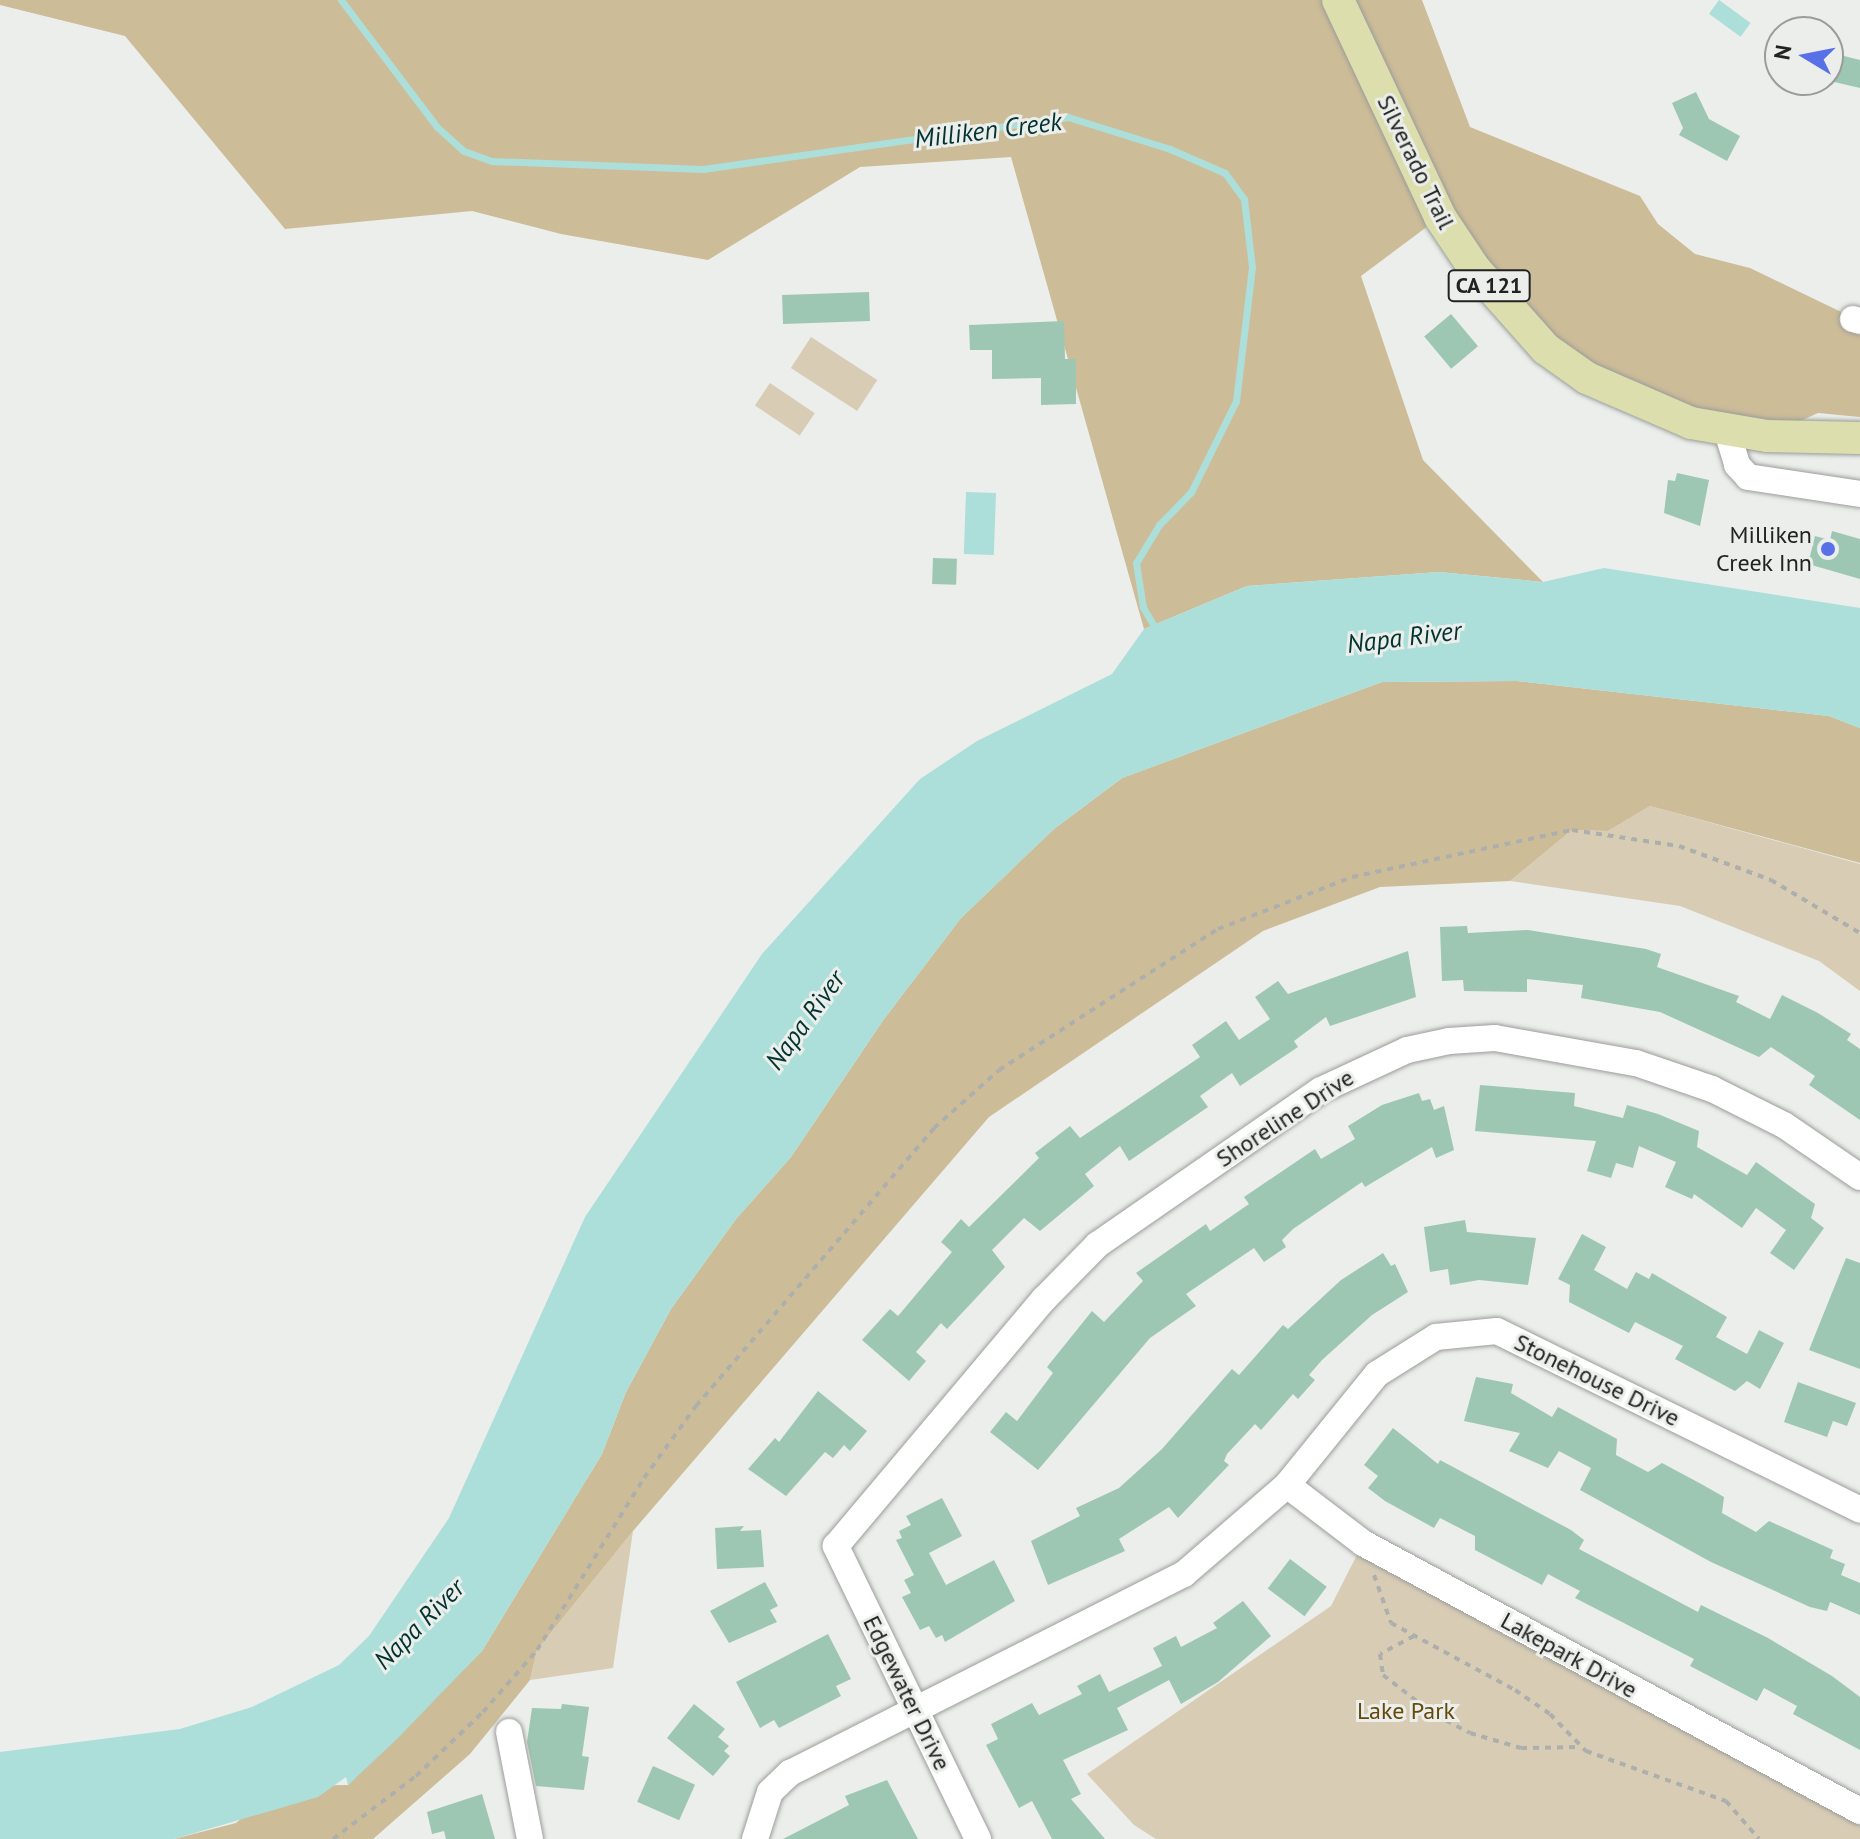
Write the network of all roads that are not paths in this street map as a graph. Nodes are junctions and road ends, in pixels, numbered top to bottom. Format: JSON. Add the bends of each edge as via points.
{"nodes":[{"id":1,"x":1338,"y":0,"type":"edge"},
{"id":2,"x":1726,"y":428,"type":"junction"},
{"id":3,"x":1860,"y":438,"type":"edge"},
{"id":4,"x":1860,"y":494,"type":"edge"},
{"id":5,"x":1860,"y":1177,"type":"edge"},
{"id":6,"x":1287,"y":1485,"type":"junction"},
{"id":7,"x":1860,"y":1510,"type":"edge"},
{"id":8,"x":836,"y":1546,"type":"joint"},
{"id":9,"x":917,"y":1711,"type":"junction"},
{"id":10,"x":509,"y":1732,"type":"dead end"},
{"id":11,"x":1860,"y":1811,"type":"edge"},
{"id":12,"x":530,"y":1839,"type":"edge"},
{"id":13,"x":755,"y":1839,"type":"edge"},
{"id":14,"x":978,"y":1839,"type":"edge"}],
"edges":[{"from":1,"to":2,"type":"main road","name":"Silverado Trail","number":"CA 121","via":[[1440,217],[1510,311],[1546,349],[1587,378],[1691,423]]},
{"from":2,"to":3,"type":"main road","name":"Silverado Trail","number":"CA 121","via":[[1767,436]]},
{"from":2,"to":4,"type":"street","via":[[1737,465],[1748,477]]},
{"from":5,"to":8,"type":"street","name":"Shoreline Drive","via":[[1784,1125],[1712,1089],[1636,1063],[1495,1038],[1407,1050],[1321,1090],[1097,1245],[1044,1299]]},
{"from":6,"to":7,"type":"street","name":"Stonehouse Drive","via":[[1377,1374],[1436,1337],[1497,1331]]},
{"from":6,"to":9,"type":"street","name":"Stonehouse Drive","via":[[1184,1574]]},
{"from":6,"to":11,"type":"street","name":"Lakepark Drive","via":[[1363,1543]]},
{"from":8,"to":9,"type":"street","name":"Edgewater Drive"},
{"from":9,"to":13,"type":"street","name":"Stonehouse Drive","via":[[790,1773],[770,1792]]},
{"from":9,"to":14,"type":"street","name":"Edgewater Drive"},
{"from":10,"to":12,"type":"street"}]}
